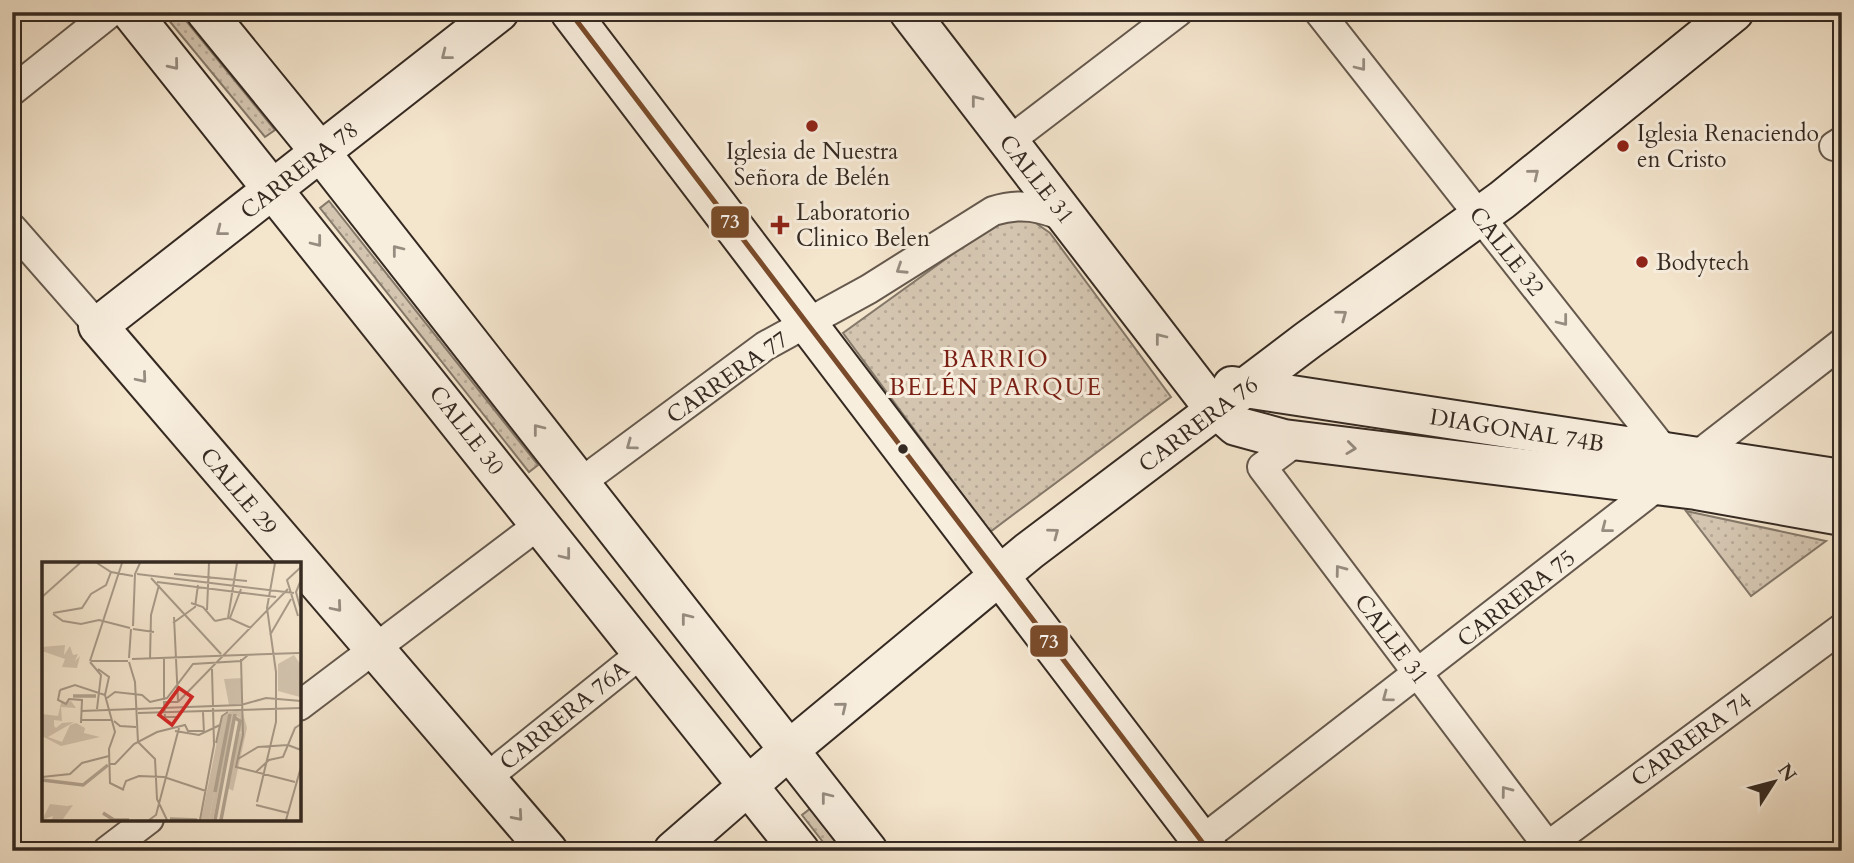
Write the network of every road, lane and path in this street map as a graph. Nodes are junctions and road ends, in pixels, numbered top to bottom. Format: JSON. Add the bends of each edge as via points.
{"nodes":[{"id":1,"x":111,"y":12,"type":"edge"},
{"id":2,"x":131,"y":12,"type":"edge"},
{"id":3,"x":206,"y":12,"type":"edge"},
{"id":4,"x":499,"y":12,"type":"edge"},
{"id":5,"x":570,"y":12,"type":"edge"},
{"id":6,"x":909,"y":12,"type":"edge"},
{"id":7,"x":1178,"y":12,"type":"edge"},
{"id":8,"x":1319,"y":12,"type":"edge"},
{"id":9,"x":1734,"y":12,"type":"edge"},
{"id":10,"x":12,"y":91,"type":"edge"},
{"id":11,"x":1009,"y":141,"type":"junction"},
{"id":12,"x":321,"y":153,"type":"junction"},
{"id":13,"x":275,"y":189,"type":"junction"},
{"id":14,"x":1479,"y":215,"type":"junction"},
{"id":15,"x":1068,"y":218,"type":"junction"},
{"id":16,"x":12,"y":228,"type":"edge"},
{"id":17,"x":807,"y":321,"type":"junction"},
{"id":18,"x":98,"y":326,"type":"junction"},
{"id":19,"x":1308,"y":340,"type":"junction"},
{"id":20,"x":1842,"y":343,"type":"edge"},
{"id":21,"x":1192,"y":380,"type":"junction"},
{"id":22,"x":1248,"y":386,"type":"junction"},
{"id":23,"x":1330,"y":401,"type":"junction"},
{"id":24,"x":1217,"y":411,"type":"junction"},
{"id":25,"x":1297,"y":441,"type":"junction"},
{"id":26,"x":1668,"y":461,"type":"junction"},
{"id":27,"x":1842,"y":479,"type":"edge"},
{"id":28,"x":580,"y":483,"type":"junction"},
{"id":29,"x":1842,"y":516,"type":"edge"},
{"id":30,"x":541,"y":523,"type":"junction"},
{"id":31,"x":299,"y":562,"type":"edge"},
{"id":32,"x":301,"y":564,"type":"edge"},
{"id":33,"x":1001,"y":576,"type":"junction"},
{"id":34,"x":1842,"y":628,"type":"edge"},
{"id":35,"x":374,"y":650,"type":"junction"},
{"id":36,"x":643,"y":652,"type":"junction"},
{"id":37,"x":1418,"y":673,"type":"junction"},
{"id":38,"x":301,"y":705,"type":"edge"},
{"id":39,"x":789,"y":750,"type":"junction"},
{"id":40,"x":485,"y":779,"type":"junction"},
{"id":41,"x":749,"y":785,"type":"junction"},
{"id":42,"x":146,"y":821,"type":"edge"},
{"id":43,"x":1199,"y":847,"type":"edge"},
{"id":44,"x":1544,"y":848,"type":"edge"},
{"id":45,"x":107,"y":851,"type":"edge"},
{"id":46,"x":548,"y":851,"type":"edge"},
{"id":47,"x":673,"y":851,"type":"edge"},
{"id":48,"x":800,"y":851,"type":"edge"},
{"id":49,"x":868,"y":851,"type":"edge"}],
"edges":[{"from":1,"to":10,"type":"street"},
{"from":2,"to":13,"type":"main road","name":"CALLE 30","one_way":true},
{"from":3,"to":12,"type":"main road"},
{"from":4,"to":12,"type":"main road","name":"CARRERA 78","one_way":true},
{"from":5,"to":17,"type":"main road"},
{"from":11,"to":6,"type":"main road","name":"CALLE 31","one_way":true},
{"from":7,"to":11,"type":"street"},
{"from":8,"to":14,"type":"street","name":"CALLE 32","one_way":true},
{"from":14,"to":9,"type":"main road","name":"CARRERA 76","one_way":true},
{"from":11,"to":15,"type":"main road","name":"CALLE 31"},
{"from":12,"to":13,"type":"main road","name":"CARRERA 78"},
{"from":28,"to":12,"type":"main road","one_way":true},
{"from":13,"to":18,"type":"main road","name":"CARRERA 78","one_way":true},
{"from":13,"to":30,"type":"main road","name":"CALLE 30","one_way":true},
{"from":19,"to":14,"type":"main road","name":"CARRERA 76","one_way":true},
{"from":14,"to":26,"type":"street","name":"CALLE 32","one_way":true},
{"from":15,"to":17,"type":"street","name":"CARRERA 77","one_way":true,"via":[[1038,206],[993,211],[869,289]]},
{"from":21,"to":15,"type":"main road","name":"CALLE 31","one_way":true},
{"from":16,"to":18,"type":"street","name":"CALLE 29"},
{"from":17,"to":28,"type":"street","name":"CARRERA 77","one_way":true,"via":[[765,346]]},
{"from":17,"to":33,"type":"main road"},
{"from":18,"to":31,"type":"main road","name":"CALLE 29","one_way":true},
{"from":19,"to":22,"type":"main road","name":"CARRERA 76"},
{"from":19,"to":23,"type":"main road","via":[[1312,381]]},
{"from":20,"to":26,"type":"street","name":"CARRERA 75"},
{"from":21,"to":22,"type":"main road","name":"DIAGONAL 74B"},
{"from":21,"to":24,"type":"main road","name":"CALLE 31"},
{"from":22,"to":23,"type":"main road","name":"DIAGONAL 74B"},
{"from":22,"to":24,"type":"main road","name":"CARRERA 76"},
{"from":23,"to":26,"type":"main road","name":"DIAGONAL 74B"},
{"from":24,"to":25,"type":"main road","name":"DIAGONAL 74B","via":[[1236,426]]},
{"from":33,"to":24,"type":"main road","name":"CARRERA 76","one_way":true},
{"from":25,"to":26,"type":"main road","name":"DIAGONAL 74B","one_way":true},
{"from":37,"to":25,"type":"street","name":"CALLE 31","one_way":true,"via":[[1262,467]]},
{"from":26,"to":27,"type":"main road","name":"DIAGONAL 74B"},
{"from":26,"to":29,"type":"main road","name":"DIAGONAL 74B"},
{"from":26,"to":37,"type":"street","name":"CARRERA 75","one_way":true},
{"from":39,"to":28,"type":"main road","one_way":true},
{"from":30,"to":35,"type":"street"},
{"from":30,"to":36,"type":"main road","name":"CALLE 30","one_way":true},
{"from":32,"to":35,"type":"main road","name":"CALLE 29","one_way":true},
{"from":39,"to":33,"type":"main road","name":"CARRERA 76","one_way":true},
{"from":33,"to":43,"type":"main road"},
{"from":34,"to":44,"type":"street","name":"CARRERA 74"},
{"from":35,"to":38,"type":"street"},
{"from":35,"to":40,"type":"main road","name":"CALLE 29"},
{"from":36,"to":40,"type":"street","name":"CARRERA 76A"},
{"from":36,"to":41,"type":"main road","name":"CALLE 30"},
{"from":37,"to":43,"type":"street","name":"CARRERA 75","one_way":true},
{"from":44,"to":37,"type":"street","name":"CALLE 31","one_way":true},
{"from":39,"to":41,"type":"main road","name":"CARRERA 76"},
{"from":49,"to":39,"type":"main road","one_way":true},
{"from":40,"to":46,"type":"main road","name":"CALLE 29","one_way":true},
{"from":41,"to":47,"type":"main road","name":"CARRERA 76"},
{"from":41,"to":48,"type":"main road","name":"CALLE 30"},
{"from":42,"to":45,"type":"street"}]}
